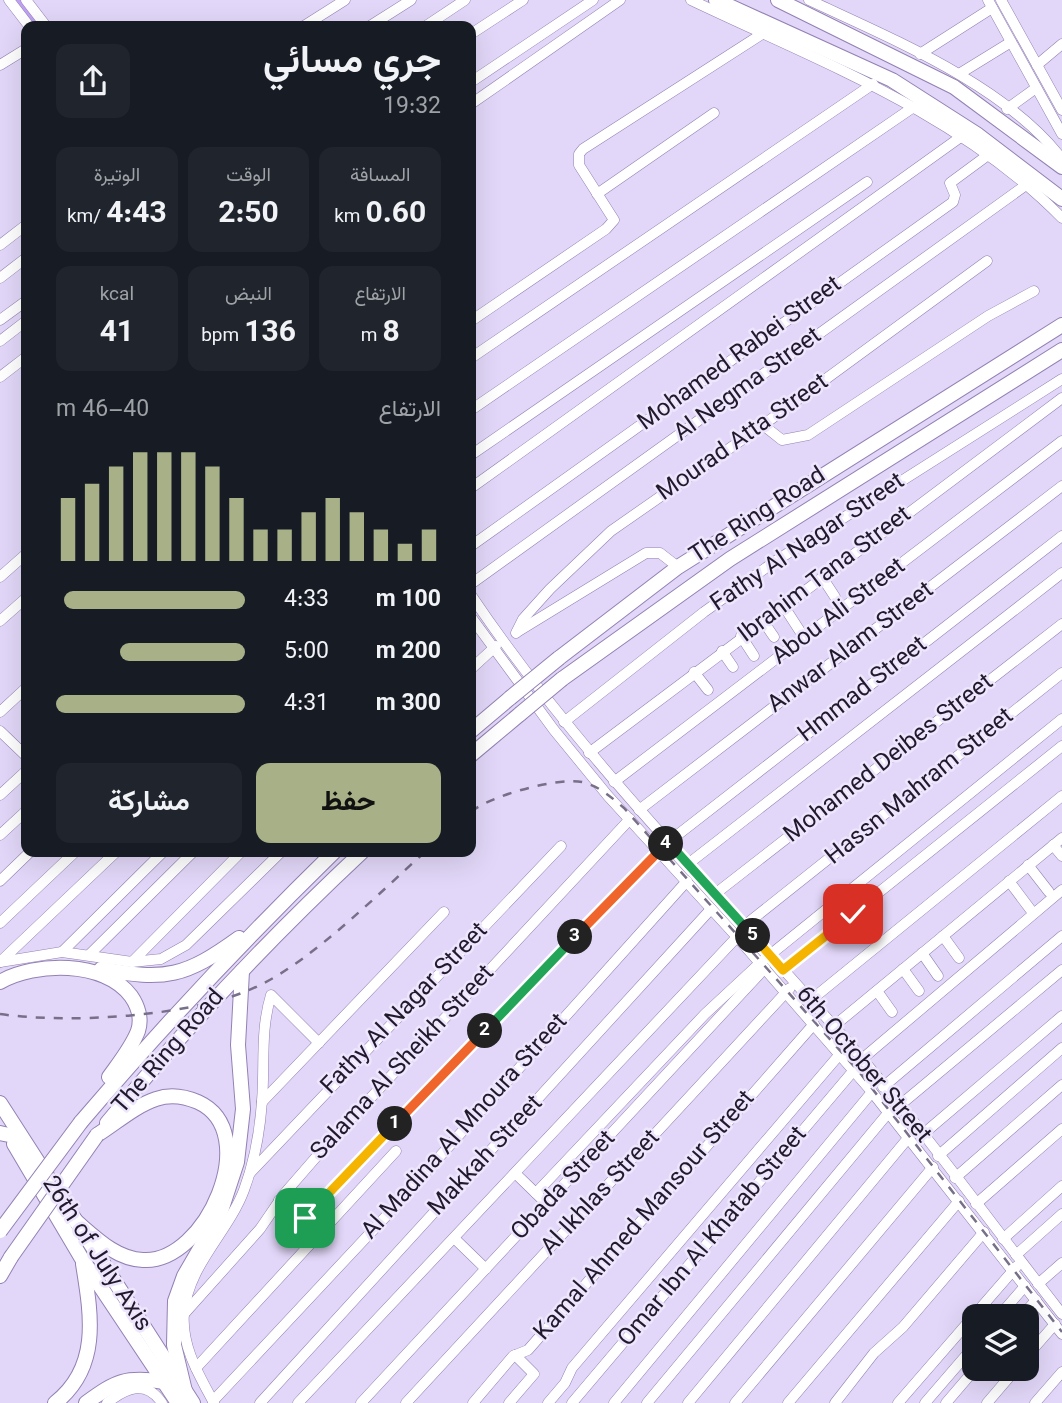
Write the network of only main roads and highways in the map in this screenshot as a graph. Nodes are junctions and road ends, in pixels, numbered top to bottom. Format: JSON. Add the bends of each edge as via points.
{"nodes":[{"id":1,"x":716,"y":0,"type":"edge"},
{"id":2,"x":778,"y":0,"type":"edge"},
{"id":3,"x":1062,"y":167,"type":"edge"},
{"id":4,"x":1062,"y":199,"type":"edge"},
{"id":5,"x":1062,"y":325,"type":"edge"},
{"id":6,"x":1062,"y":350,"type":"edge"},
{"id":7,"x":476,"y":727,"type":"edge"},
{"id":8,"x":476,"y":751,"type":"edge"},
{"id":9,"x":329,"y":857,"type":"edge"},
{"id":10,"x":357,"y":857,"type":"edge"},
{"id":11,"x":226,"y":953,"type":"junction"},
{"id":12,"x":244,"y":968,"type":"junction"},
{"id":13,"x":0,"y":969,"type":"edge"},
{"id":14,"x":0,"y":982,"type":"edge"},
{"id":15,"x":0,"y":1103,"type":"edge"},
{"id":16,"x":0,"y":1121,"type":"edge"},
{"id":17,"x":81,"y":1122,"type":"junction"},
{"id":18,"x":5,"y":1134,"type":"edge"},
{"id":19,"x":97,"y":1135,"type":"junction"},
{"id":20,"x":71,"y":1217,"type":"junction"},
{"id":21,"x":0,"y":1231,"type":"edge"},
{"id":22,"x":82,"y":1259,"type":"junction"},
{"id":23,"x":0,"y":1274,"type":"edge"},
{"id":24,"x":164,"y":1381,"type":"junction"},
{"id":25,"x":186,"y":1399,"type":"edge"},
{"id":26,"x":55,"y":1403,"type":"edge"},
{"id":27,"x":86,"y":1403,"type":"edge"}],
"edges":[{"from":1,"to":4,"type":"highway","via":[[892,80],[978,135]]},
{"from":2,"to":3,"type":"highway","via":[[954,87]]},
{"from":5,"to":7,"type":"highway","name":"The Ring Road","bridge":true,"via":[[678,567]]},
{"from":6,"to":8,"type":"highway","name":"The Ring Road","bridge":true,"via":[[833,492],[645,618]]},
{"from":9,"to":11,"type":"highway"},
{"from":10,"to":12,"type":"highway","name":"The Ring Road"},
{"from":11,"to":13,"type":"highway","via":[[165,976],[58,961]]},
{"from":11,"to":17,"type":"highway","name":"The Ring Road"},
{"from":12,"to":19,"type":"highway","name":"The Ring Road"},
{"from":12,"to":25,"type":"highway","via":[[238,1045],[243,1109],[237,1162],[220,1214],[175,1301],[174,1345]]},
{"from":14,"to":17,"type":"highway","via":[[33,970],[86,971],[118,982],[135,1002],[139,1030]]},
{"from":15,"to":20,"type":"highway","name":"26th of July Axis"},
{"from":16,"to":18,"type":"highway","name":"26th of July Axis"},
{"from":17,"to":21,"type":"highway","name":"The Ring Road","bridge":true},
{"from":18,"to":22,"type":"highway","name":"26th of July Axis"},
{"from":19,"to":20,"type":"highway","via":[[158,1098],[173,1096],[202,1103],[222,1125],[227,1139],[219,1190],[192,1239],[161,1259],[142,1261],[124,1256]]},
{"from":19,"to":23,"type":"highway","name":"The Ring Road","bridge":true},
{"from":20,"to":25,"type":"highway","name":"26th of July Axis"},
{"from":22,"to":24,"type":"highway","name":"26th of July Axis"},
{"from":22,"to":26,"type":"highway","via":[[91,1340],[81,1372]]},
{"from":24,"to":25,"type":"highway","name":"26th of July Axis"},
{"from":24,"to":27,"type":"highway","via":[[120,1381]]}]}
